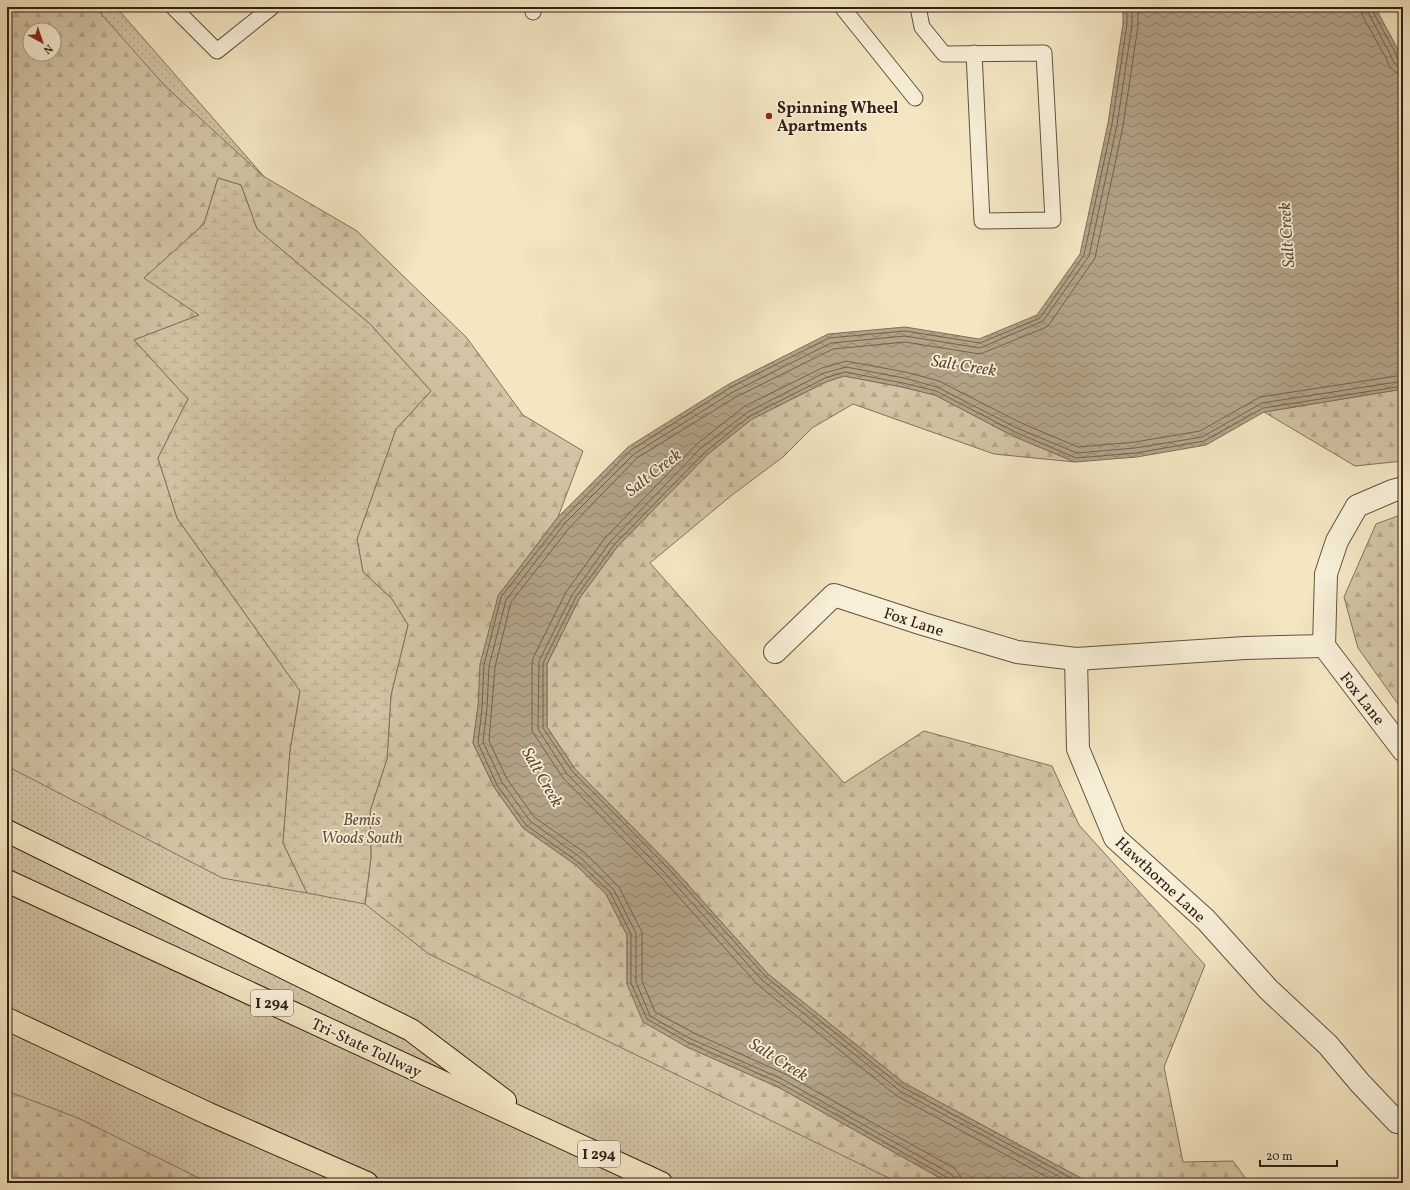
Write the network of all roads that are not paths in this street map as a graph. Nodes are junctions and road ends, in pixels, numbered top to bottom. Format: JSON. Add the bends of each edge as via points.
{"nodes":[{"id":1,"x":173,"y":7,"type":"edge"},
{"id":2,"x":272,"y":7,"type":"edge"},
{"id":3,"x":842,"y":7,"type":"edge"},
{"id":4,"x":918,"y":7,"type":"edge"},
{"id":5,"x":974,"y":53,"type":"junction"},
{"id":6,"x":915,"y":98,"type":"dead end"},
{"id":7,"x":1403,"y":488,"type":"edge"},
{"id":8,"x":1324,"y":646,"type":"junction"},
{"id":9,"x":775,"y":652,"type":"dead end"},
{"id":10,"x":1076,"y":659,"type":"junction"},
{"id":11,"x":1403,"y":750,"type":"edge"},
{"id":12,"x":7,"y":831,"type":"edge"},
{"id":13,"x":7,"y":881,"type":"edge"},
{"id":14,"x":7,"y":1019,"type":"edge"},
{"id":15,"x":1403,"y":1124,"type":"edge"},
{"id":16,"x":538,"y":1125,"type":"junction"},
{"id":17,"x":367,"y":1183,"type":"edge"},
{"id":18,"x":661,"y":1183,"type":"edge"}],
"edges":[{"from":1,"to":2,"type":"lane","via":[[217,51]]},
{"from":3,"to":6,"type":"lane"},
{"from":4,"to":5,"type":"lane","via":[[922,27],[944,54]]},
{"from":5,"to":5,"type":"lane","via":[[1044,53],[1053,220],[982,221]]},
{"from":7,"to":8,"type":"street","via":[[1357,506],[1337,541],[1326,574]]},
{"from":8,"to":10,"type":"street","via":[[1245,648]]},
{"from":8,"to":11,"type":"street","name":"Fox Lane"},
{"from":9,"to":10,"type":"street","name":"Fox Lane","via":[[834,595],[1017,652]]},
{"from":10,"to":15,"type":"street","name":"Hawthorne Lane","via":[[1078,749],[1115,838],[1206,920],[1268,989],[1328,1045],[1397,1122]]},
{"from":12,"to":16,"type":"highway","via":[[411,1030]]},
{"from":13,"to":16,"type":"highway","name":"Tri-State Tollway","number":"I 294"},
{"from":14,"to":17,"type":"highway","via":[[210,1114]]},
{"from":16,"to":18,"type":"highway","name":"Tri-State Tollway","number":"I 294"}]}
